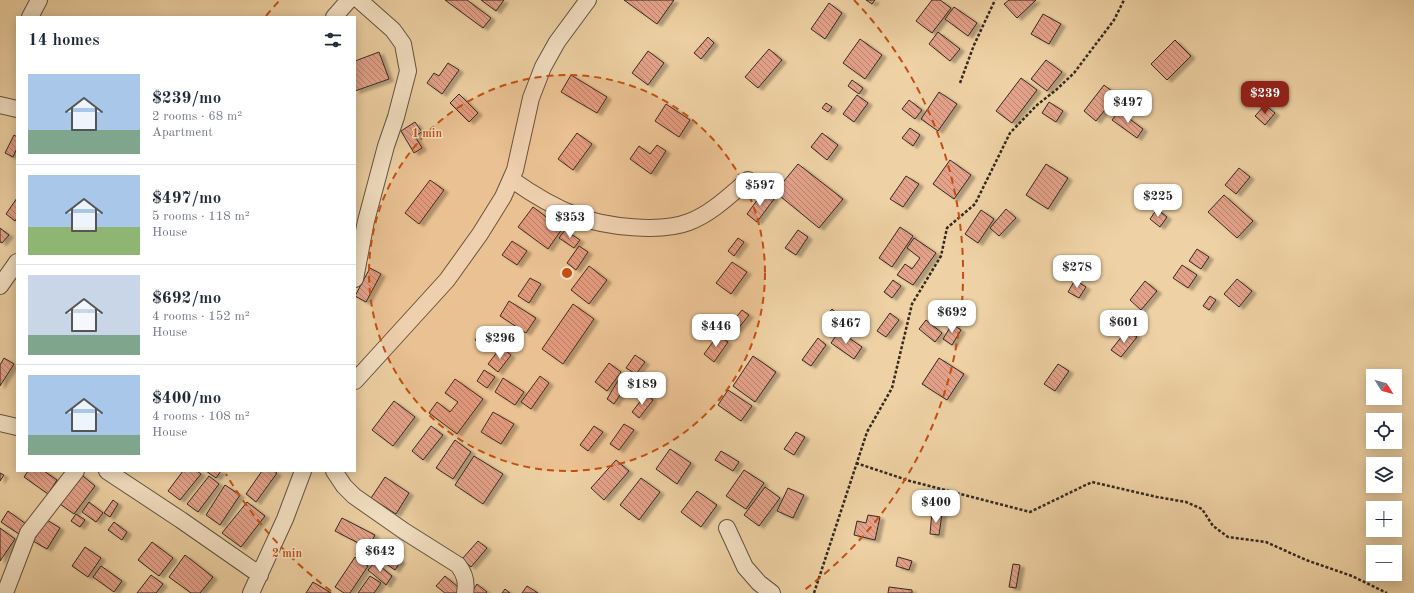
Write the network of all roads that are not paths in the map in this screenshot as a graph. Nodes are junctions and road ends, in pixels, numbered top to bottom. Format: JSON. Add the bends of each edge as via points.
{"nodes":[{"id":1,"x":39,"y":0,"type":"edge"},
{"id":2,"x":349,"y":0,"type":"edge"},
{"id":3,"x":359,"y":0,"type":"edge"},
{"id":4,"x":588,"y":0,"type":"edge"},
{"id":5,"x":31,"y":16,"type":"edge"},
{"id":6,"x":335,"y":16,"type":"edge"},
{"id":7,"x":0,"y":105,"type":"edge"},
{"id":8,"x":16,"y":109,"type":"edge"},
{"id":9,"x":511,"y":179,"type":"junction"},
{"id":10,"x":748,"y":180,"type":"dead end"},
{"id":11,"x":16,"y":263,"type":"edge"},
{"id":12,"x":356,"y":274,"type":"edge"},
{"id":13,"x":0,"y":286,"type":"edge"},
{"id":14,"x":356,"y":380,"type":"edge"},
{"id":15,"x":0,"y":423,"type":"edge"},
{"id":16,"x":16,"y":427,"type":"edge"},
{"id":17,"x":75,"y":472,"type":"edge"},
{"id":18,"x":109,"y":472,"type":"edge"},
{"id":19,"x":303,"y":472,"type":"edge"},
{"id":20,"x":335,"y":472,"type":"edge"},
{"id":21,"x":727,"y":528,"type":"dead end"},
{"id":22,"x":260,"y":575,"type":"junction"},
{"id":23,"x":6,"y":593,"type":"edge"},
{"id":24,"x":251,"y":593,"type":"edge"},
{"id":25,"x":465,"y":593,"type":"edge"},
{"id":26,"x":772,"y":593,"type":"edge"}],
"edges":[{"from":1,"to":5,"type":"street"},
{"from":2,"to":6,"type":"street"},
{"from":3,"to":12,"type":"street","via":[[393,30],[403,44],[408,71],[366,221]]},
{"from":4,"to":9,"type":"street","via":[[557,42],[543,67],[531,98]]},
{"from":7,"to":8,"type":"street"},
{"from":9,"to":10,"type":"street","via":[[532,194],[578,216],[606,223],[646,228],[667,228],[689,222],[716,207]]},
{"from":9,"to":14,"type":"street","via":[[484,228],[447,280]]},
{"from":11,"to":13,"type":"street"},
{"from":15,"to":16,"type":"street"},
{"from":17,"to":23,"type":"street","via":[[28,533]]},
{"from":18,"to":22,"type":"street"},
{"from":19,"to":22,"type":"street"},
{"from":20,"to":25,"type":"street","via":[[354,496],[458,565],[467,585]]},
{"from":21,"to":26,"type":"street","via":[[745,568]]},
{"from":22,"to":24,"type":"street"}]}
